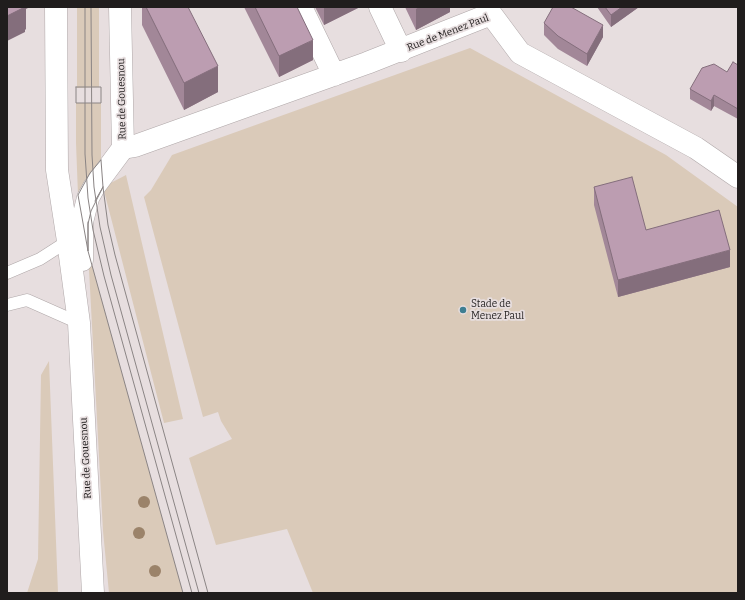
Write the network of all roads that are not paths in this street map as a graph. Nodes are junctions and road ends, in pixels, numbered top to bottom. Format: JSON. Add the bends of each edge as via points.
{"nodes":[{"id":1,"x":56,"y":7,"type":"edge"},
{"id":2,"x":120,"y":7,"type":"edge"},
{"id":3,"x":301,"y":7,"type":"edge"},
{"id":4,"x":380,"y":7,"type":"edge"},
{"id":5,"x":495,"y":11,"type":"edge"},
{"id":6,"x":401,"y":51,"type":"junction"},
{"id":7,"x":334,"y":75,"type":"junction"},
{"id":8,"x":123,"y":148,"type":"junction"},
{"id":9,"x":738,"y":177,"type":"edge"},
{"id":10,"x":68,"y":241,"type":"junction"},
{"id":11,"x":7,"y":273,"type":"edge"},
{"id":12,"x":7,"y":305,"type":"edge"},
{"id":13,"x":79,"y":323,"type":"junction"},
{"id":14,"x":93,"y":593,"type":"edge"}],
"edges":[{"from":1,"to":10,"type":"street","name":"Rue de Gouesnou","via":[[57,170]]},
{"from":2,"to":8,"type":"street","name":"Rue de Gouesnou"},
{"from":3,"to":7,"type":"street"},
{"from":4,"to":6,"type":"street"},
{"from":5,"to":6,"type":"street","name":"Rue de Menez Paul"},
{"from":5,"to":9,"type":"street","name":"Rue de Menez Paul","via":[[520,53],[696,148]]},
{"from":6,"to":7,"type":"street","name":"Rue de Menez Paul"},
{"from":7,"to":8,"type":"street","name":"Rue de Menez Paul","via":[[135,146]]},
{"from":8,"to":13,"type":"street","name":"Rue de Gouesnou","via":[[88,198],[82,222],[83,292]]},
{"from":10,"to":11,"type":"lane","via":[[40,259]]},
{"from":10,"to":13,"type":"street","name":"Rue de Gouesnou"},
{"from":12,"to":13,"type":"lane","via":[[27,300]]},
{"from":13,"to":14,"type":"street","name":"Rue de Gouesnou"}]}
